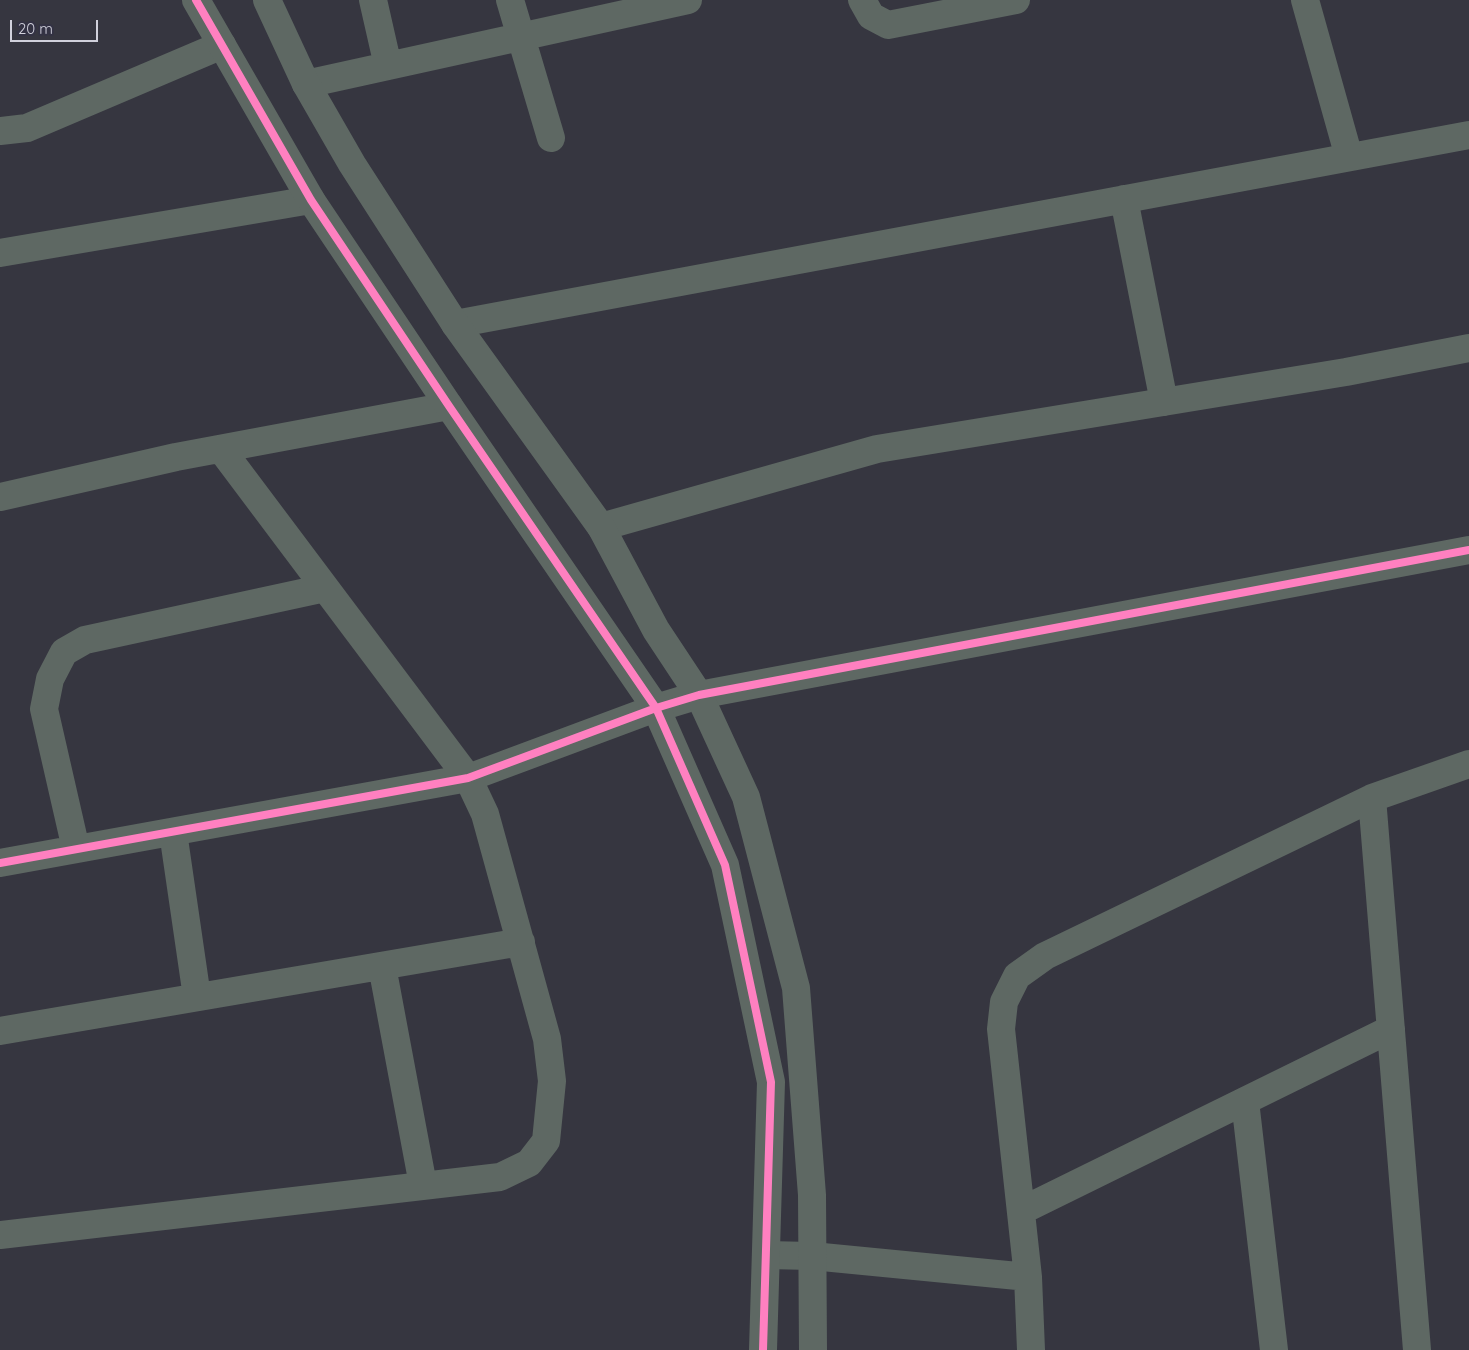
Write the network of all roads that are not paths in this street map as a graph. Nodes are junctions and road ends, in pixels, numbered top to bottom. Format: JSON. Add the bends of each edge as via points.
{"nodes":[{"id":1,"x":196,"y":0,"type":"edge"},
{"id":2,"x":267,"y":0,"type":"edge"},
{"id":3,"x":373,"y":0,"type":"edge"},
{"id":4,"x":510,"y":0,"type":"edge"},
{"id":5,"x":688,"y":0,"type":"edge"},
{"id":6,"x":862,"y":0,"type":"edge"},
{"id":7,"x":1016,"y":0,"type":"edge"},
{"id":8,"x":1305,"y":0,"type":"edge"},
{"id":9,"x":521,"y":37,"type":"junction"},
{"id":10,"x":222,"y":45,"type":"junction"},
{"id":11,"x":388,"y":66,"type":"junction"},
{"id":12,"x":306,"y":84,"type":"junction"},
{"id":13,"x":0,"y":131,"type":"edge"},
{"id":14,"x":1469,"y":135,"type":"edge"},
{"id":15,"x":551,"y":138,"type":"dead end"},
{"id":16,"x":1349,"y":157,"type":"junction"},
{"id":17,"x":1124,"y":199,"type":"junction"},
{"id":18,"x":311,"y":200,"type":"junction"},
{"id":19,"x":0,"y":253,"type":"edge"},
{"id":20,"x":455,"y":324,"type":"junction"},
{"id":21,"x":1469,"y":348,"type":"edge"},
{"id":22,"x":1164,"y":402,"type":"junction"},
{"id":23,"x":449,"y":406,"type":"junction"},
{"id":24,"x":221,"y":449,"type":"junction"},
{"id":25,"x":0,"y":497,"type":"edge"},
{"id":26,"x":601,"y":527,"type":"junction"},
{"id":27,"x":1469,"y":550,"type":"edge"},
{"id":28,"x":326,"y":588,"type":"junction"},
{"id":29,"x":700,"y":695,"type":"junction"},
{"id":30,"x":656,"y":708,"type":"junction"},
{"id":31,"x":1469,"y":764,"type":"edge"},
{"id":32,"x":468,"y":778,"type":"junction"},
{"id":33,"x":1372,"y":798,"type":"junction"},
{"id":34,"x":173,"y":832,"type":"junction"},
{"id":35,"x":76,"y":849,"type":"junction"},
{"id":36,"x":0,"y":863,"type":"edge"},
{"id":37,"x":520,"y":942,"type":"junction"},
{"id":38,"x":382,"y":966,"type":"junction"},
{"id":39,"x":197,"y":997,"type":"junction"},
{"id":40,"x":1391,"y":1029,"type":"junction"},
{"id":41,"x":0,"y":1031,"type":"edge"},
{"id":42,"x":1245,"y":1101,"type":"junction"},
{"id":43,"x":423,"y":1185,"type":"junction"},
{"id":44,"x":1021,"y":1211,"type":"junction"},
{"id":45,"x":0,"y":1235,"type":"edge"},
{"id":46,"x":766,"y":1254,"type":"junction"},
{"id":47,"x":812,"y":1256,"type":"junction"},
{"id":48,"x":1028,"y":1277,"type":"junction"},
{"id":49,"x":763,"y":1350,"type":"edge"},
{"id":50,"x":813,"y":1350,"type":"edge"},
{"id":51,"x":1031,"y":1350,"type":"edge"},
{"id":52,"x":1274,"y":1350,"type":"edge"},
{"id":53,"x":1417,"y":1350,"type":"edge"}],
"edges":[{"from":1,"to":10,"type":"street"},
{"from":2,"to":12,"type":"street"},
{"from":3,"to":11,"type":"street"},
{"from":4,"to":9,"type":"street"},
{"from":5,"to":9,"type":"street"},
{"from":6,"to":7,"type":"street","via":[[871,16],[888,25]]},
{"from":8,"to":16,"type":"street"},
{"from":9,"to":11,"type":"street"},
{"from":9,"to":15,"type":"street"},
{"from":10,"to":13,"type":"street","via":[[27,128]]},
{"from":10,"to":18,"type":"street"},
{"from":11,"to":12,"type":"street"},
{"from":12,"to":20,"type":"street","via":[[352,164]]},
{"from":14,"to":16,"type":"street"},
{"from":16,"to":17,"type":"street"},
{"from":17,"to":20,"type":"street"},
{"from":17,"to":22,"type":"street"},
{"from":18,"to":19,"type":"street"},
{"from":18,"to":23,"type":"street"},
{"from":20,"to":26,"type":"street"},
{"from":21,"to":22,"type":"street"},
{"from":22,"to":26,"type":"street","via":[[877,449]]},
{"from":23,"to":24,"type":"street"},
{"from":23,"to":30,"type":"street"},
{"from":24,"to":25,"type":"street"},
{"from":24,"to":28,"type":"street"},
{"from":26,"to":29,"type":"street","via":[[656,630]]},
{"from":27,"to":29,"type":"street"},
{"from":28,"to":32,"type":"street"},
{"from":28,"to":35,"type":"street","via":[[85,640],[64,652],[50,680],[44,708]]},
{"from":29,"to":30,"type":"street"},
{"from":29,"to":47,"type":"street","via":[[746,796],[796,988],[812,1195]]},
{"from":30,"to":32,"type":"street"},
{"from":30,"to":46,"type":"street","via":[[725,865],[771,1082]]},
{"from":31,"to":33,"type":"street"},
{"from":32,"to":34,"type":"street"},
{"from":32,"to":37,"type":"street","via":[[485,814]]},
{"from":33,"to":40,"type":"street"},
{"from":33,"to":44,"type":"street","via":[[1045,956],[1017,976],[1004,1002],[1001,1028]]},
{"from":34,"to":35,"type":"street"},
{"from":34,"to":39,"type":"street"},
{"from":35,"to":36,"type":"street"},
{"from":37,"to":38,"type":"street"},
{"from":37,"to":43,"type":"street","via":[[547,1039],[552,1081],[546,1141],[529,1163],[500,1177]]},
{"from":38,"to":39,"type":"street"},
{"from":38,"to":43,"type":"street"},
{"from":39,"to":41,"type":"street"},
{"from":40,"to":42,"type":"street"},
{"from":40,"to":53,"type":"street"},
{"from":42,"to":44,"type":"street"},
{"from":42,"to":52,"type":"street"},
{"from":43,"to":45,"type":"street"},
{"from":44,"to":48,"type":"street"},
{"from":46,"to":47,"type":"street"},
{"from":46,"to":49,"type":"street"},
{"from":47,"to":48,"type":"street"},
{"from":47,"to":50,"type":"street"},
{"from":48,"to":51,"type":"street"}]}
